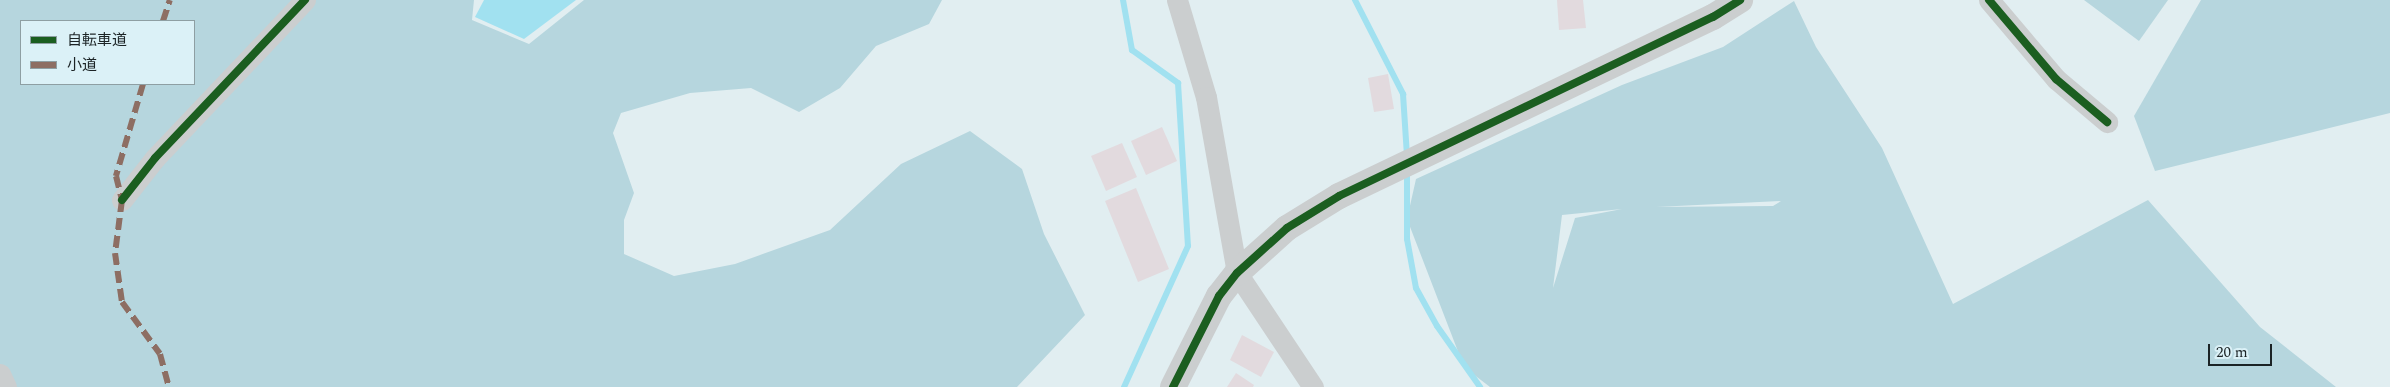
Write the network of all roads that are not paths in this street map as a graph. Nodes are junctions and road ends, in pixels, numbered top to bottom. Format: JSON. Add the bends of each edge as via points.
{"nodes":[{"id":1,"x":305,"y":0,"type":"edge"},
{"id":2,"x":1177,"y":0,"type":"edge"},
{"id":3,"x":1740,"y":0,"type":"edge"},
{"id":4,"x":1989,"y":0,"type":"edge"},
{"id":5,"x":2107,"y":122,"type":"dead end"},
{"id":6,"x":122,"y":200,"type":"dead end"},
{"id":7,"x":1237,"y":273,"type":"junction"},
{"id":8,"x":0,"y":374,"type":"edge"},
{"id":9,"x":6,"y":387,"type":"edge"},
{"id":10,"x":1173,"y":387,"type":"edge"},
{"id":11,"x":1313,"y":387,"type":"edge"}],
"edges":[{"from":1,"to":6,"type":"street","via":[[155,158]]},
{"from":2,"to":7,"type":"street","via":[[1206,97]]},
{"from":3,"to":7,"type":"street","via":[[1713,17],[1339,196],[1287,228]]},
{"from":4,"to":5,"type":"street","via":[[2056,80]]},
{"from":7,"to":10,"type":"street","via":[[1219,296]]},
{"from":7,"to":11,"type":"street"},
{"from":8,"to":9,"type":"street"}]}
